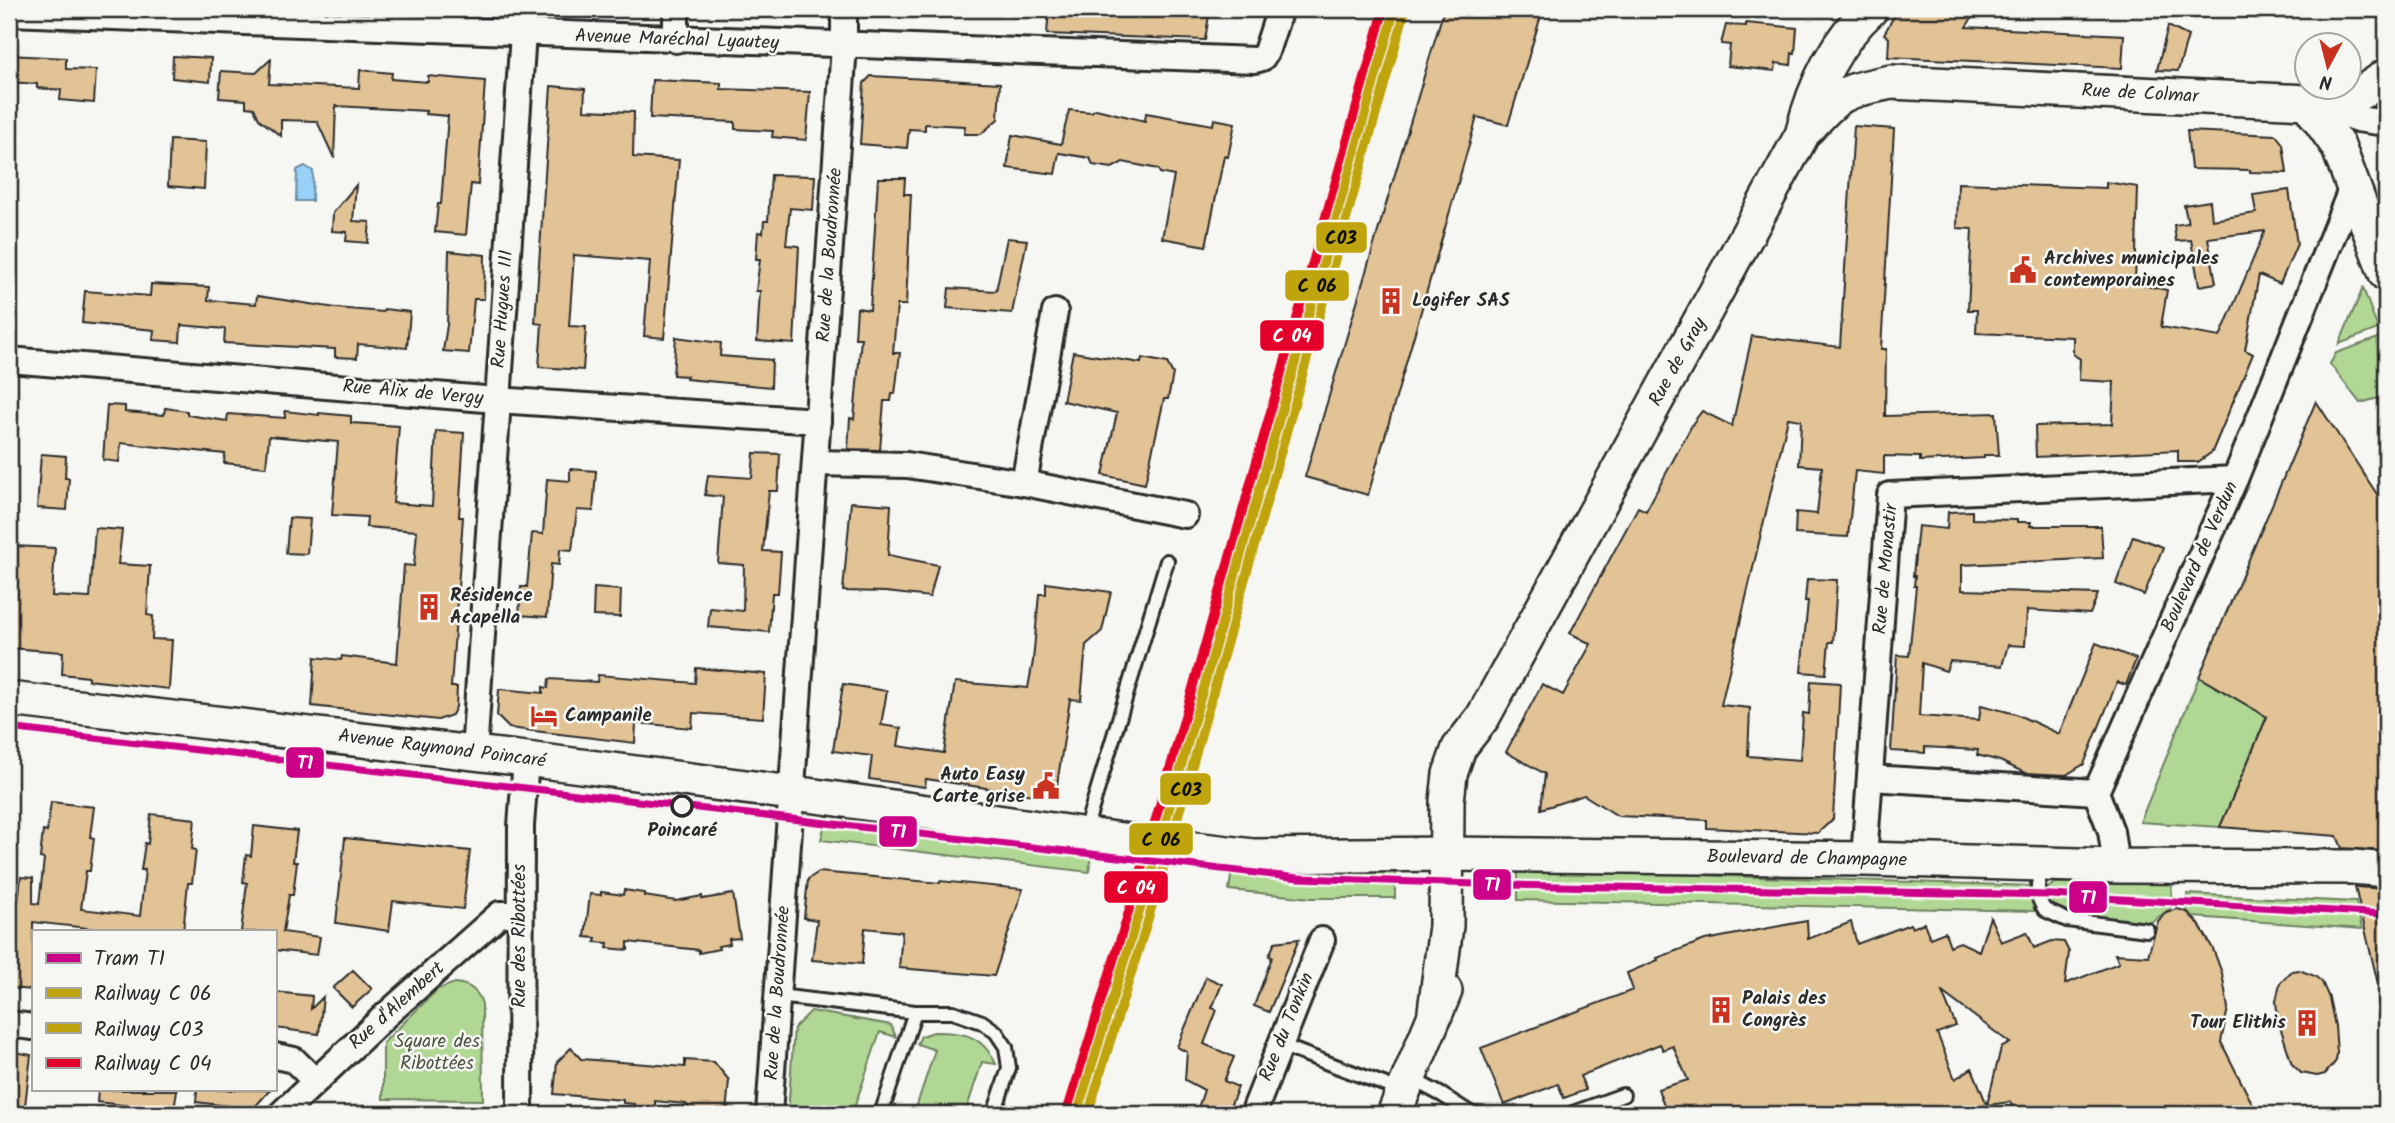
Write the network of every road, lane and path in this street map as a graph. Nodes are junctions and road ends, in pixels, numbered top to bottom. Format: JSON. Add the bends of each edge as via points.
{"nodes":[{"id":1,"x":676,"y":9,"type":"edge"},
{"id":2,"x":844,"y":9,"type":"edge"},
{"id":3,"x":1280,"y":9,"type":"edge"},
{"id":4,"x":1872,"y":9,"type":"edge"},
{"id":5,"x":9,"y":13,"type":"edge"},
{"id":6,"x":129,"y":13,"type":"edge"},
{"id":7,"x":521,"y":21,"type":"edge"},
{"id":8,"x":676,"y":40,"type":"junction"},
{"id":9,"x":844,"y":46,"type":"junction"},
{"id":10,"x":2386,"y":76,"type":"edge"},
{"id":11,"x":1891,"y":82,"type":"junction"},
{"id":12,"x":2364,"y":92,"type":"edge"},
{"id":13,"x":2294,"y":101,"type":"edge"},
{"id":14,"x":2307,"y":102,"type":"joint"},
{"id":15,"x":2386,"y":123,"type":"edge"},
{"id":16,"x":1802,"y":135,"type":"junction"},
{"id":17,"x":2353,"y":185,"type":"junction"},
{"id":18,"x":2374,"y":244,"type":"junction"},
{"id":19,"x":2328,"y":248,"type":"junction"},
{"id":20,"x":2386,"y":274,"type":"edge"},
{"id":21,"x":1055,"y":312,"type":"dead end"},
{"id":22,"x":9,"y":360,"type":"edge"},
{"id":23,"x":497,"y":401,"type":"junction"},
{"id":24,"x":818,"y":421,"type":"junction"},
{"id":25,"x":815,"y":463,"type":"junction"},
{"id":26,"x":2235,"y":479,"type":"junction"},
{"id":27,"x":1024,"y":482,"type":"junction"},
{"id":28,"x":1185,"y":515,"type":"dead end"},
{"id":29,"x":1167,"y":561,"type":"dead end"},
{"id":30,"x":9,"y":699,"type":"edge"},
{"id":31,"x":474,"y":753,"type":"junction"},
{"id":32,"x":526,"y":759,"type":"junction"},
{"id":33,"x":1871,"y":778,"type":"junction"},
{"id":34,"x":2096,"y":792,"type":"junction"},
{"id":35,"x":792,"y":793,"type":"junction"},
{"id":36,"x":1084,"y":835,"type":"junction"},
{"id":37,"x":1227,"y":853,"type":"joint"},
{"id":38,"x":1457,"y":854,"type":"junction"},
{"id":39,"x":1864,"y":859,"type":"junction"},
{"id":40,"x":2045,"y":864,"type":"junction"},
{"id":41,"x":2116,"y":866,"type":"junction"},
{"id":42,"x":2386,"y":870,"type":"edge"},
{"id":43,"x":520,"y":914,"type":"junction"},
{"id":44,"x":2147,"y":930,"type":"dead end"},
{"id":45,"x":1322,"y":940,"type":"dead end"},
{"id":46,"x":778,"y":996,"type":"junction"},
{"id":47,"x":915,"y":1012,"type":"junction"},
{"id":48,"x":9,"y":1024,"type":"edge"},
{"id":49,"x":32,"y":1027,"type":"edge"},
{"id":50,"x":1280,"y":1045,"type":"junction"},
{"id":51,"x":276,"y":1056,"type":"edge"},
{"id":52,"x":314,"y":1081,"type":"junction"},
{"id":53,"x":1402,"y":1094,"type":"edge"},
{"id":54,"x":1623,"y":1095,"type":"dead end"},
{"id":55,"x":281,"y":1114,"type":"edge"},
{"id":56,"x":520,"y":1114,"type":"edge"},
{"id":57,"x":769,"y":1114,"type":"edge"},
{"id":58,"x":881,"y":1114,"type":"edge"},
{"id":59,"x":994,"y":1114,"type":"edge"},
{"id":60,"x":1253,"y":1114,"type":"edge"},
{"id":61,"x":1471,"y":1114,"type":"edge"},
{"id":62,"x":1570,"y":1114,"type":"edge"}],
"edges":[{"from":1,"to":8,"type":"street"},
{"from":2,"to":9,"type":"street","name":"Rue de la Boudronnée"},
{"from":3,"to":9,"type":"street","name":"Avenue Maréchal Lyautey","via":[[1266,52],[1255,60]]},
{"from":4,"to":11,"type":"main road","name":"Rue de Colmar","via":[[1857,51],[1859,63],[1862,71]]},
{"from":4,"to":16,"type":"main road","name":"Rue de Gray","via":[[1841,41],[1809,108]]},
{"from":5,"to":6,"type":"street","name":"Avenue Maréchal Lyautey"},
{"from":6,"to":7,"type":"street","name":"Avenue Maréchal Lyautey"},
{"from":7,"to":8,"type":"street","name":"Avenue Maréchal Lyautey"},
{"from":7,"to":23,"type":"street","name":"Rue Hugues III"},
{"from":8,"to":9,"type":"street","name":"Avenue Maréchal Lyautey"},
{"from":9,"to":24,"type":"street","name":"Rue de la Boudronnée"},
{"from":10,"to":12,"type":"main road"},
{"from":11,"to":13,"type":"main road","name":"Rue de Colmar"},
{"from":11,"to":16,"type":"main road","name":"Rue de Colmar","via":[[1847,91]]},
{"from":14,"to":15,"type":"street","name":"Rue de Colmar","via":[[2357,119]]},
{"from":14,"to":17,"type":"main road","via":[[2332,135]]},
{"from":16,"to":38,"type":"main road","name":"Rue de Gray","via":[[1483,718]]},
{"from":17,"to":18,"type":"main road"},
{"from":17,"to":19,"type":"street","name":"Boulevard de Verdun"},
{"from":18,"to":19,"type":"street","via":[[2344,237]]},
{"from":18,"to":20,"type":"main road"},
{"from":19,"to":26,"type":"street","name":"Boulevard de Verdun"},
{"from":21,"to":27,"type":"street"},
{"from":22,"to":23,"type":"street","name":"Rue Alix de Vergy"},
{"from":23,"to":24,"type":"street","name":"Rue Alix de Vergy"},
{"from":23,"to":31,"type":"street","name":"Rue Hugues III"},
{"from":24,"to":25,"type":"street","name":"Rue de la Boudronnée"},
{"from":25,"to":27,"type":"street","via":[[907,465]]},
{"from":25,"to":35,"type":"street","name":"Rue de la Boudronnée"},
{"from":26,"to":33,"type":"street","name":"Rue de Monastir","via":[[1890,495]]},
{"from":26,"to":34,"type":"street","name":"Boulevard de Verdun"},
{"from":27,"to":28,"type":"street"},
{"from":29,"to":36,"type":"lane"},
{"from":30,"to":31,"type":"main road","name":"Avenue Raymond Poincaré"},
{"from":31,"to":32,"type":"main road","name":"Avenue Raymond Poincaré"},
{"from":32,"to":35,"type":"main road","name":"Avenue Raymond Poincaré"},
{"from":32,"to":43,"type":"street","name":"Rue des Ribottées"},
{"from":33,"to":34,"type":"street"},
{"from":33,"to":39,"type":"street","name":"Rue de Monastir"},
{"from":34,"to":41,"type":"street","via":[[2111,831]]},
{"from":35,"to":36,"type":"main road","name":"Avenue Raymond Poincaré"},
{"from":35,"to":46,"type":"street","name":"Rue de la Boudronnée"},
{"from":36,"to":37,"type":"main road","name":"Avenue Raymond Poincaré"},
{"from":37,"to":38,"type":"main road","name":"Boulevard de Champagne"},
{"from":38,"to":39,"type":"main road","name":"Boulevard de Champagne"},
{"from":38,"to":53,"type":"main road","name":"Rue de Gray","via":[[1461,947]]},
{"from":39,"to":40,"type":"main road","name":"Boulevard de Champagne"},
{"from":40,"to":41,"type":"main road","name":"Boulevard de Champagne"},
{"from":40,"to":44,"type":"lane","via":[[2038,895],[2045,910],[2067,920]]},
{"from":41,"to":42,"type":"main road","name":"Boulevard de Champagne"},
{"from":43,"to":52,"type":"street","name":"Rue d'Alembert","via":[[499,914]]},
{"from":43,"to":56,"type":"street","name":"Rue des Ribottées"},
{"from":45,"to":50,"type":"street","name":"Rue du Tonkin"},
{"from":46,"to":47,"type":"lane"},
{"from":46,"to":57,"type":"street","name":"Rue de la Boudronnée"},
{"from":47,"to":58,"type":"lane"},
{"from":47,"to":59,"type":"lane","via":[[953,1012],[996,1032],[1006,1048],[1009,1068]]},
{"from":48,"to":49,"type":"street"},
{"from":50,"to":53,"type":"lane"},
{"from":50,"to":60,"type":"street","name":"Rue du Tonkin"},
{"from":51,"to":52,"type":"street","via":[[294,1060]]},
{"from":52,"to":55,"type":"street","name":"Rue d'Alembert"},
{"from":53,"to":61,"type":"lane","via":[[1443,1095]]},
{"from":54,"to":62,"type":"lane"}]}
